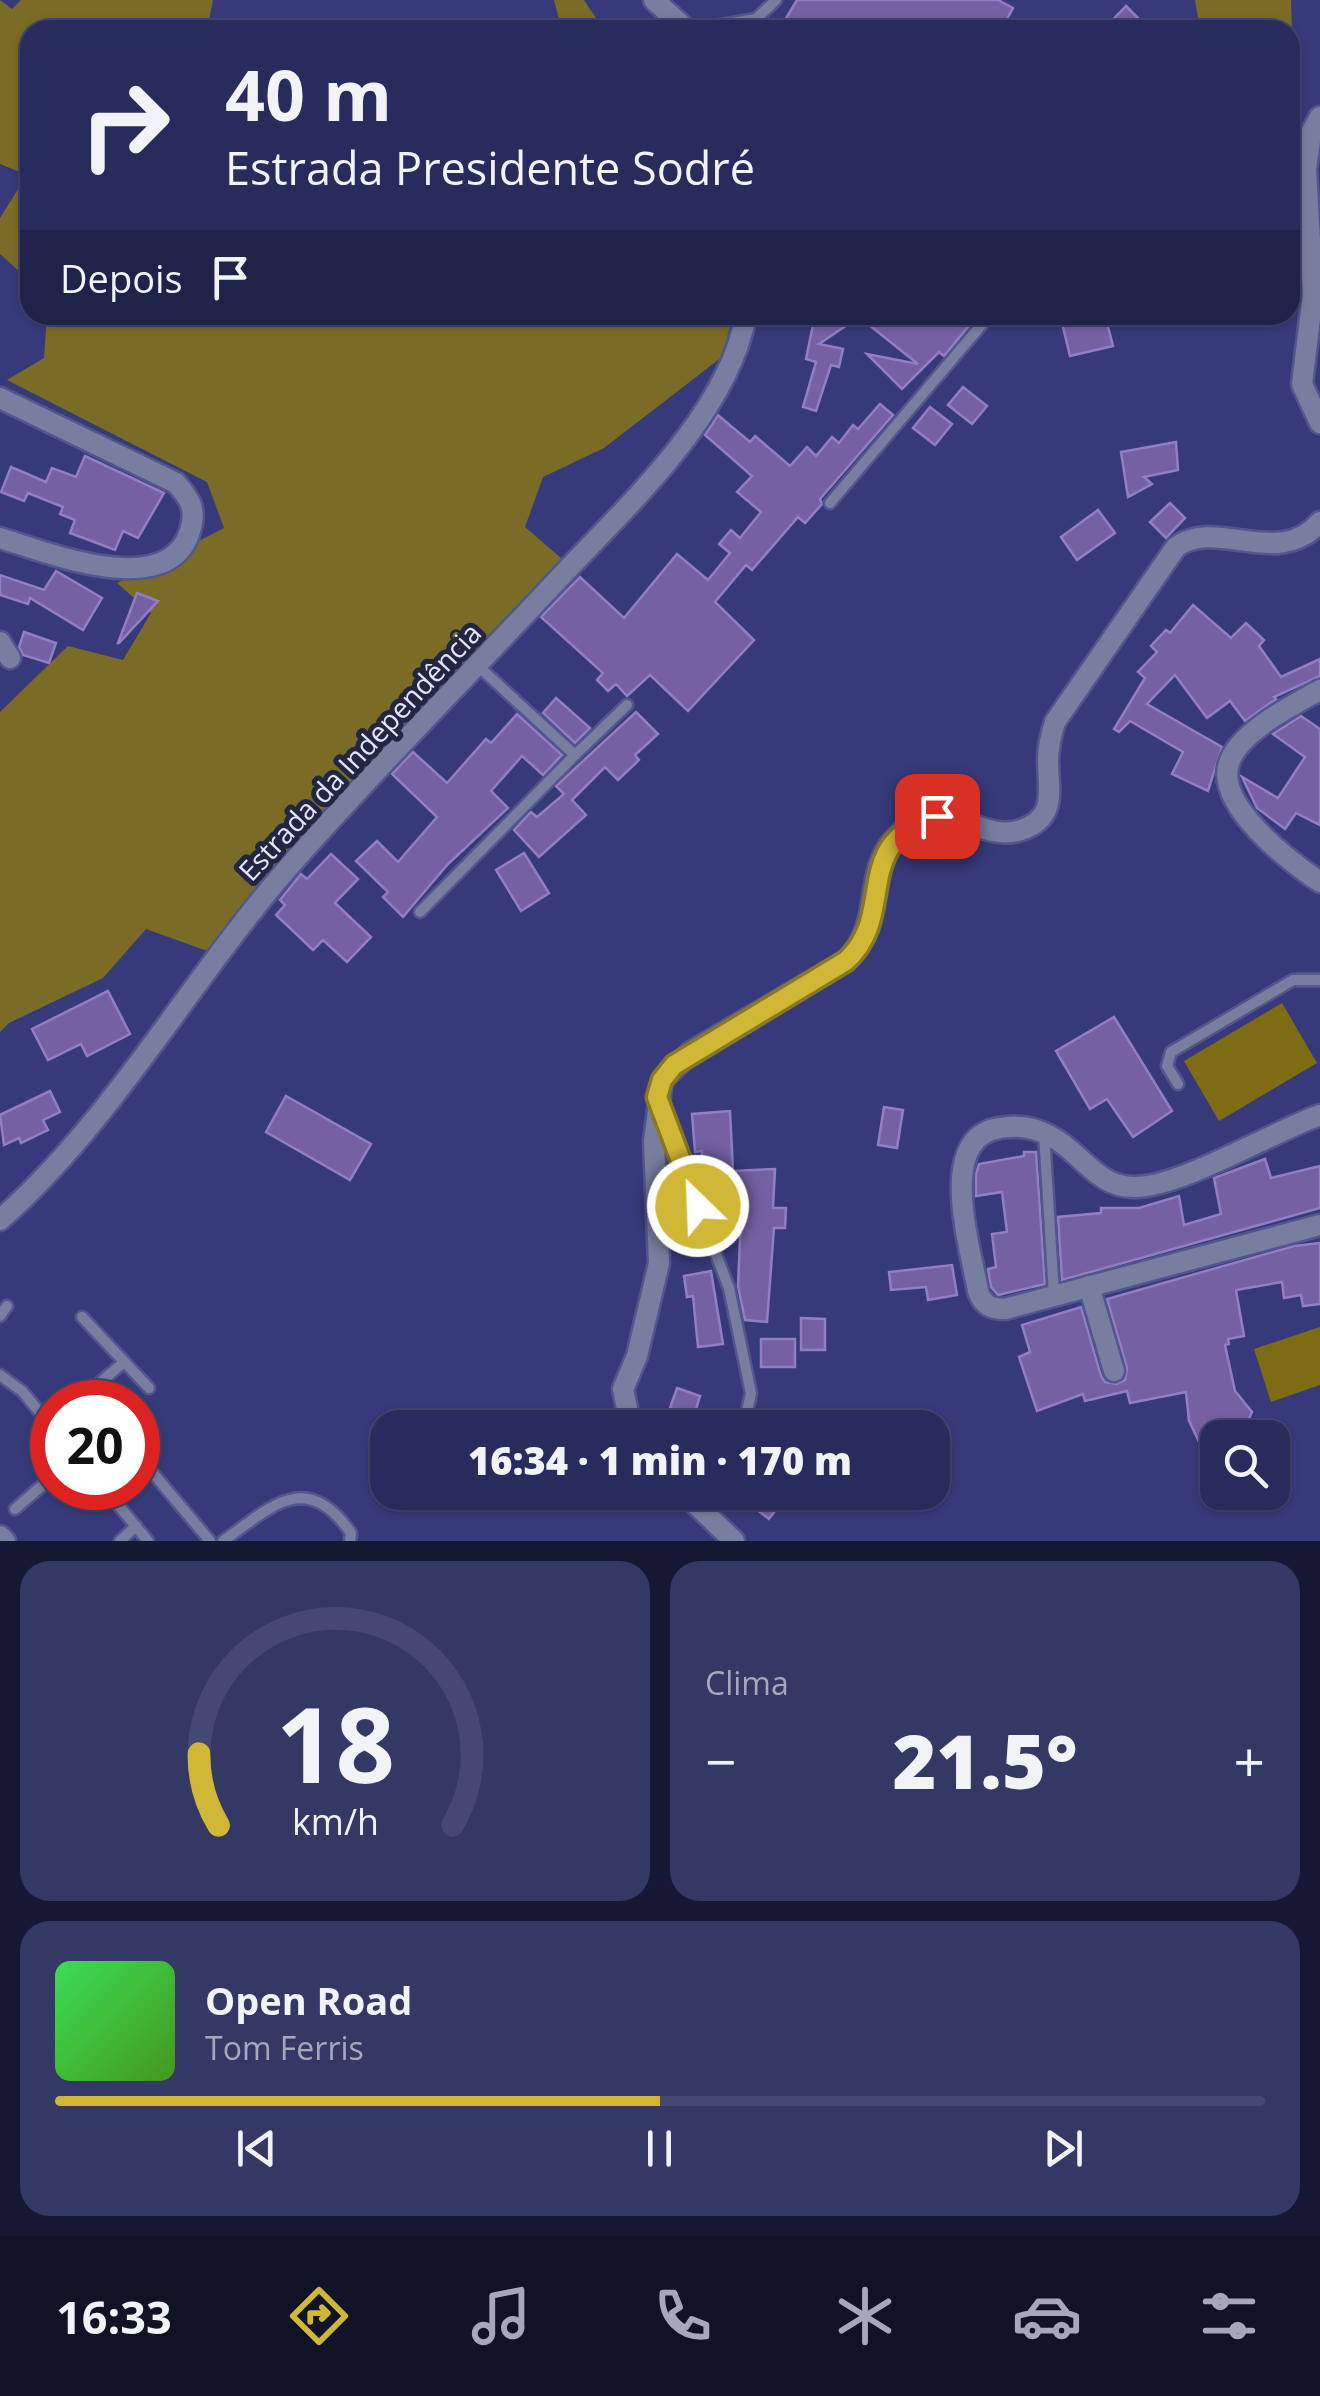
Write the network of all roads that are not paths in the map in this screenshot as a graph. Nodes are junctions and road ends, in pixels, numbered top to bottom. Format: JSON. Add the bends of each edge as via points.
{"nodes":[{"id":1,"x":654,"y":0,"type":"edge"},
{"id":2,"x":776,"y":0,"type":"edge"},
{"id":3,"x":678,"y":20,"type":"edge"},
{"id":4,"x":750,"y":20,"type":"edge"},
{"id":5,"x":1320,"y":117,"type":"edge"},
{"id":6,"x":742,"y":325,"type":"edge"},
{"id":7,"x":981,"y":325,"type":"edge"},
{"id":8,"x":0,"y":398,"type":"edge"},
{"id":9,"x":1320,"y":423,"type":"edge"},
{"id":10,"x":830,"y":503,"type":"dead end"},
{"id":11,"x":1320,"y":522,"type":"edge"},
{"id":12,"x":0,"y":538,"type":"edge"},
{"id":13,"x":477,"y":665,"type":"junction"},
{"id":14,"x":1320,"y":690,"type":"edge"},
{"id":15,"x":628,"y":705,"type":"dead end"},
{"id":16,"x":575,"y":756,"type":"junction"},
{"id":17,"x":1320,"y":882,"type":"edge"},
{"id":18,"x":420,"y":912,"type":"dead end"},
{"id":19,"x":1320,"y":980,"type":"edge"},
{"id":20,"x":1178,"y":1084,"type":"dead end"},
{"id":21,"x":657,"y":1097,"type":"junction"},
{"id":22,"x":1320,"y":1115,"type":"edge"},
{"id":23,"x":1044,"y":1133,"type":"junction"},
{"id":24,"x":0,"y":1220,"type":"edge"},
{"id":25,"x":1320,"y":1225,"type":"edge"},
{"id":26,"x":1089,"y":1286,"type":"junction"},
{"id":27,"x":1054,"y":1295,"type":"junction"},
{"id":28,"x":82,"y":1317,"type":"dead end"},
{"id":29,"x":124,"y":1363,"type":"junction"},
{"id":30,"x":1114,"y":1372,"type":"dead end"},
{"id":31,"x":0,"y":1374,"type":"edge"},
{"id":32,"x":104,"y":1380,"type":"edge"},
{"id":33,"x":141,"y":1380,"type":"edge"},
{"id":34,"x":30,"y":1400,"type":"edge"},
{"id":35,"x":627,"y":1410,"type":"edge"},
{"id":36,"x":747,"y":1410,"type":"edge"},
{"id":37,"x":160,"y":1482,"type":"edge"},
{"id":38,"x":30,"y":1496,"type":"edge"},
{"id":39,"x":15,"y":1509,"type":"dead end"},
{"id":40,"x":124,"y":1510,"type":"edge"},
{"id":41,"x":702,"y":1510,"type":"edge"},
{"id":42,"x":136,"y":1526,"type":"junction"},
{"id":43,"x":120,"y":1541,"type":"edge"},
{"id":44,"x":148,"y":1541,"type":"edge"},
{"id":45,"x":210,"y":1541,"type":"edge"},
{"id":46,"x":224,"y":1541,"type":"edge"},
{"id":47,"x":350,"y":1541,"type":"edge"},
{"id":48,"x":734,"y":1541,"type":"edge"}],
"edges":[{"from":1,"to":3,"type":"street"},
{"from":2,"to":4,"type":"lane"},
{"from":5,"to":9,"type":"street","via":[[1310,133],[1306,169],[1313,294],[1302,384]]},
{"from":6,"to":13,"type":"street","name":"Estrada da Independência","via":[[724,376],[652,478]]},
{"from":7,"to":10,"type":"lane"},
{"from":8,"to":12,"type":"street","via":[[176,483],[191,501],[192,525],[169,559],[127,570]]},
{"from":11,"to":21,"type":"street","via":[[1292,542],[1196,539],[1176,547],[1055,722],[1045,814],[1010,833],[954,816],[907,829],[884,855],[860,948],[674,1065]]},
{"from":13,"to":16,"type":"lane"},
{"from":13,"to":24,"type":"street","name":"Estrada da Independência","via":[[286,870],[86,1131]]},
{"from":14,"to":17,"type":"street","via":[[1242,744],[1229,760],[1227,777],[1228,792],[1253,826]]},
{"from":15,"to":16,"type":"lane"},
{"from":16,"to":18,"type":"lane"},
{"from":19,"to":20,"type":"lane","via":[[1293,980],[1171,1052],[1168,1066]]},
{"from":21,"to":35,"type":"street","via":[[660,1263],[623,1390]]},
{"from":21,"to":36,"type":"lane","via":[[729,1288],[751,1393]]},
{"from":22,"to":23,"type":"street","via":[[1146,1187],[1112,1184]]},
{"from":23,"to":27,"type":"lane"},
{"from":23,"to":27,"type":"street","via":[[1009,1126],[978,1138],[964,1156],[961,1191],[982,1302],[1005,1309]]},
{"from":25,"to":26,"type":"street"},
{"from":26,"to":27,"type":"street"},
{"from":26,"to":30,"type":"street"},
{"from":28,"to":29,"type":"lane"},
{"from":29,"to":32,"type":"lane"},
{"from":29,"to":33,"type":"lane"},
{"from":31,"to":34,"type":"lane"},
{"from":37,"to":45,"type":"lane"},
{"from":38,"to":39,"type":"lane"},
{"from":40,"to":42,"type":"lane"},
{"from":41,"to":48,"type":"street"},
{"from":42,"to":43,"type":"lane"},
{"from":42,"to":44,"type":"lane"},
{"from":46,"to":47,"type":"lane","via":[[297,1496],[341,1518]]}]}
